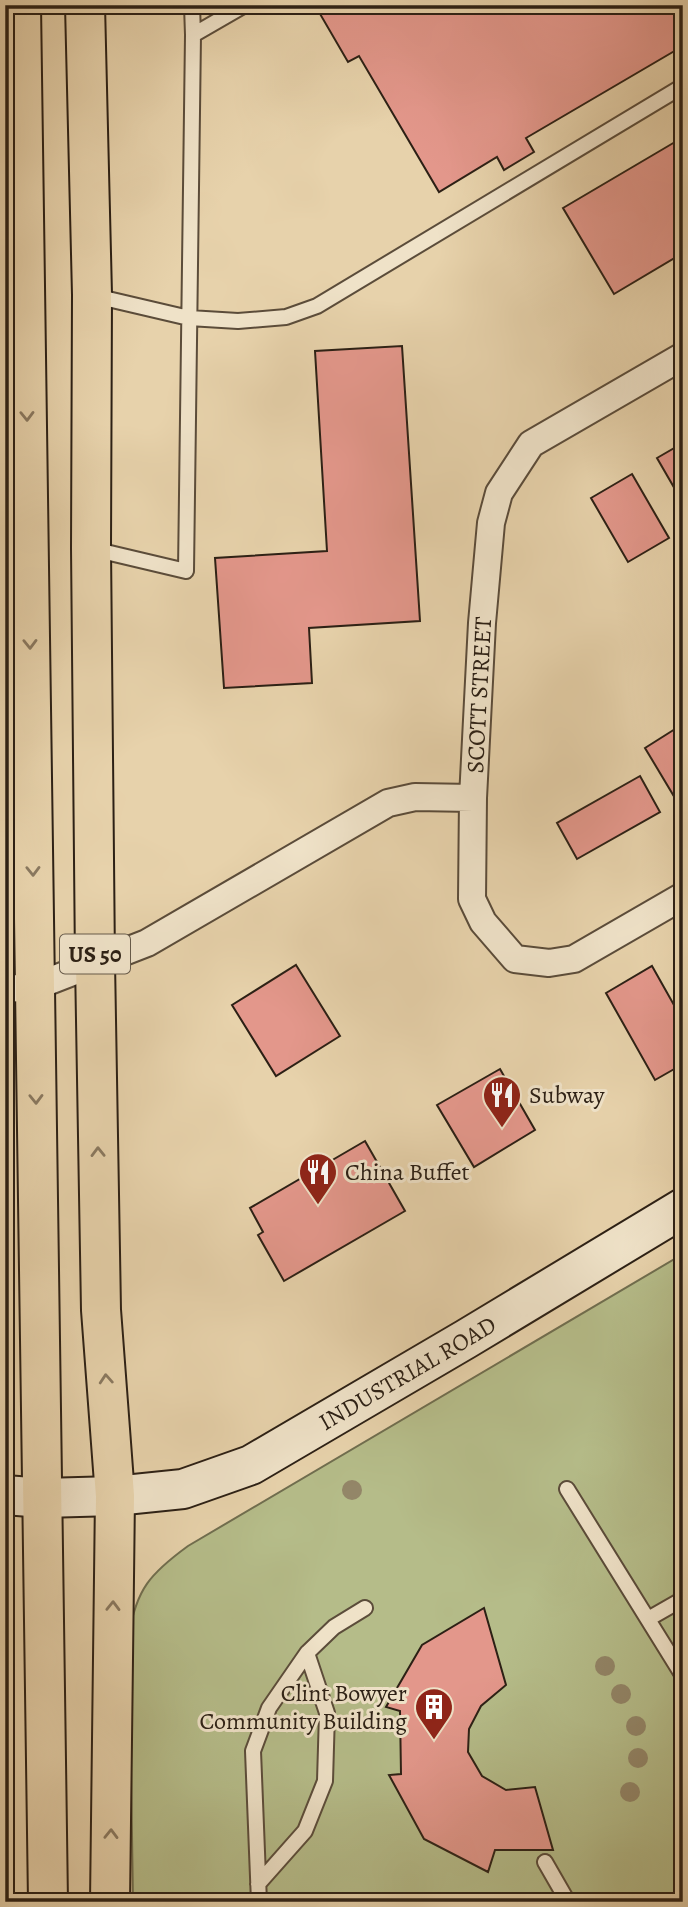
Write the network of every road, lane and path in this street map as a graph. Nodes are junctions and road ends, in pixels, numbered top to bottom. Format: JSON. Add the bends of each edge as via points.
{"nodes":[{"id":1,"x":21,"y":5,"type":"edge"},
{"id":2,"x":85,"y":5,"type":"edge"},
{"id":3,"x":192,"y":5,"type":"edge"},
{"id":4,"x":245,"y":5,"type":"edge"},
{"id":5,"x":193,"y":36,"type":"junction"},
{"id":6,"x":683,"y":86,"type":"edge"},
{"id":7,"x":92,"y":295,"type":"junction"},
{"id":8,"x":189,"y":318,"type":"junction"},
{"id":9,"x":683,"y":356,"type":"edge"},
{"id":10,"x":92,"y":548,"type":"junction"},
{"id":11,"x":473,"y":798,"type":"junction"},
{"id":12,"x":683,"y":896,"type":"edge"},
{"id":13,"x":95,"y":962,"type":"junction"},
{"id":14,"x":20,"y":988,"type":"edge"},
{"id":15,"x":683,"y":1208,"type":"edge"},
{"id":16,"x":567,"y":1489,"type":"dead end"},
{"id":17,"x":5,"y":1494,"type":"edge"},
{"id":18,"x":114,"y":1496,"type":"junction"},
{"id":19,"x":43,"y":1498,"type":"junction"},
{"id":20,"x":683,"y":1599,"type":"edge"},
{"id":21,"x":365,"y":1608,"type":"dead end"},
{"id":22,"x":648,"y":1619,"type":"junction"},
{"id":23,"x":307,"y":1653,"type":"junction"},
{"id":24,"x":683,"y":1676,"type":"edge"},
{"id":25,"x":545,"y":1862,"type":"dead end"},
{"id":26,"x":258,"y":1884,"type":"junction"},
{"id":27,"x":48,"y":1902,"type":"edge"},
{"id":28,"x":110,"y":1902,"type":"edge"},
{"id":29,"x":259,"y":1902,"type":"edge"},
{"id":30,"x":568,"y":1902,"type":"edge"}],
"edges":[{"from":1,"to":14,"type":"main road","number":"US 50","one_way":true},
{"from":2,"to":7,"type":"main road","number":"US 50"},
{"from":3,"to":5,"type":"lane"},
{"from":4,"to":5,"type":"lane"},
{"from":5,"to":8,"type":"lane"},
{"from":6,"to":8,"type":"lane","via":[[317,306],[286,317],[238,321]]},
{"from":7,"to":8,"type":"lane"},
{"from":7,"to":10,"type":"main road","number":"US 50"},
{"from":8,"to":10,"type":"lane","via":[[186,571]]},
{"from":9,"to":11,"type":"street","name":"SCOTT STREET","via":[[531,444],[499,493],[491,523]]},
{"from":10,"to":13,"type":"main road","number":"US 50"},
{"from":11,"to":12,"type":"street","via":[[472,899],[483,922],[515,959],[549,963],[574,959]]},
{"from":11,"to":13,"type":"street","name":"SCOTT STREET","via":[[415,797],[388,803],[147,943]]},
{"from":13,"to":14,"type":"street","name":"SCOTT STREET"},
{"from":18,"to":13,"type":"main road","number":"US 50","one_way":true,"via":[[101,1310]]},
{"from":14,"to":19,"type":"main road","number":"US 50","one_way":true},
{"from":15,"to":18,"type":"main road","name":"INDUSTRIAL ROAD","via":[[251,1465],[183,1489]]},
{"from":16,"to":22,"type":"lane"},
{"from":17,"to":19,"type":"main road","name":"INDUSTRIAL ROAD"},
{"from":18,"to":19,"type":"main road","name":"INDUSTRIAL ROAD"},
{"from":28,"to":18,"type":"main road","number":"US 50","one_way":true},
{"from":19,"to":27,"type":"main road","number":"US 50"},
{"from":20,"to":22,"type":"lane"},
{"from":21,"to":23,"type":"lane","via":[[334,1627]]},
{"from":22,"to":24,"type":"lane"},
{"from":23,"to":26,"type":"lane","via":[[269,1707],[253,1751]]},
{"from":23,"to":26,"type":"lane","via":[[327,1713],[325,1781],[305,1830]]},
{"from":25,"to":30,"type":"lane"},
{"from":26,"to":29,"type":"lane"}]}
